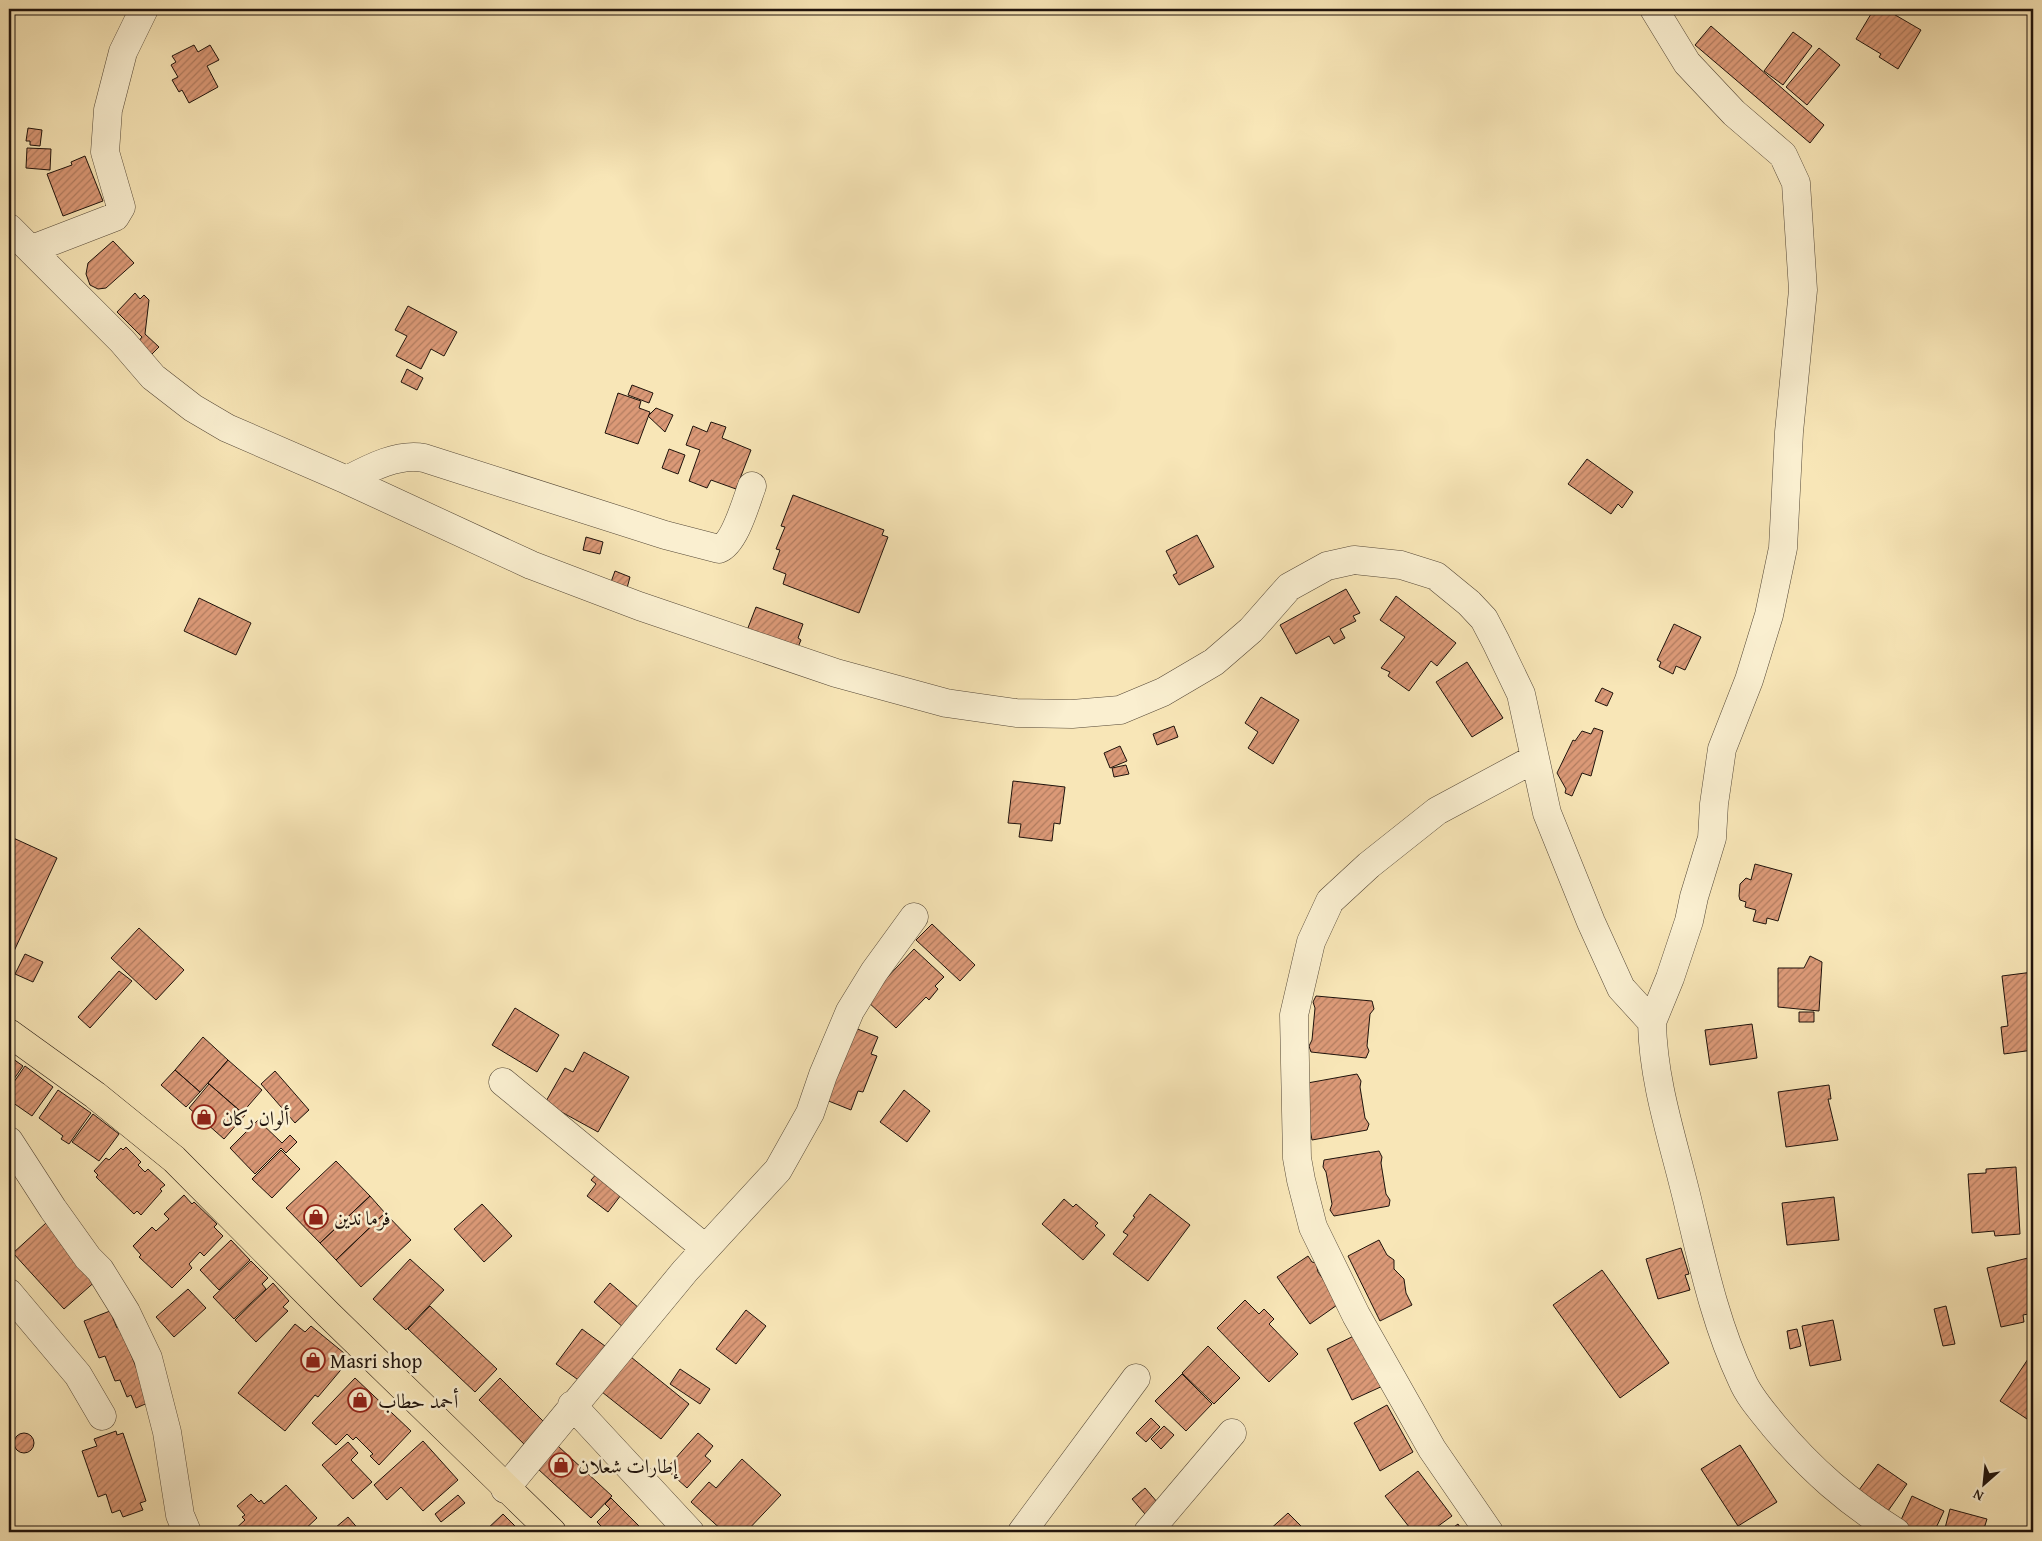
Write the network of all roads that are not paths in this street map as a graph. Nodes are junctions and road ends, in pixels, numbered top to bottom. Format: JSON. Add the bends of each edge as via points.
{"nodes":[{"id":1,"x":144,"y":9,"type":"edge"},
{"id":2,"x":1654,"y":9,"type":"edge"},
{"id":3,"x":9,"y":228,"type":"edge"},
{"id":4,"x":32,"y":249,"type":"junction"},
{"id":5,"x":347,"y":480,"type":"junction"},
{"id":6,"x":752,"y":486,"type":"dead end"},
{"id":7,"x":1534,"y":759,"type":"junction"},
{"id":8,"x":914,"y":917,"type":"dead end"},
{"id":9,"x":1652,"y":1022,"type":"junction"},
{"id":10,"x":9,"y":1034,"type":"edge"},
{"id":11,"x":503,"y":1082,"type":"dead end"},
{"id":12,"x":9,"y":1141,"type":"edge"},
{"id":13,"x":705,"y":1248,"type":"junction"},
{"id":14,"x":9,"y":1292,"type":"edge"},
{"id":15,"x":1136,"y":1378,"type":"dead end"},
{"id":16,"x":572,"y":1406,"type":"junction"},
{"id":17,"x":102,"y":1416,"type":"dead end"},
{"id":18,"x":1232,"y":1433,"type":"dead end"},
{"id":19,"x":505,"y":1489,"type":"junction"},
{"id":20,"x":187,"y":1532,"type":"edge"},
{"id":21,"x":552,"y":1532,"type":"edge"},
{"id":22,"x":690,"y":1532,"type":"edge"},
{"id":23,"x":1022,"y":1532,"type":"edge"},
{"id":24,"x":1148,"y":1532,"type":"edge"},
{"id":25,"x":1489,"y":1532,"type":"edge"},
{"id":26,"x":1896,"y":1532,"type":"edge"}],
"edges":[{"from":1,"to":4,"type":"street","via":[[123,52],[105,130],[105,152],[120,211],[115,217]]},
{"from":2,"to":9,"type":"street","via":[[1687,63],[1734,113],[1783,155],[1791,169],[1796,184],[1804,290],[1789,432],[1783,548],[1769,615],[1749,680],[1722,749],[1712,838],[1689,921]]},
{"from":3,"to":4,"type":"street"},
{"from":4,"to":5,"type":"street","via":[[153,377],[193,408],[250,439]]},
{"from":5,"to":6,"type":"street","via":[[372,467],[410,456],[424,458],[719,550],[733,535]]},
{"from":5,"to":7,"type":"street","via":[[532,564],[639,606],[886,688],[946,704],[1016,713],[1072,714],[1120,710],[1163,692],[1214,662],[1251,630],[1289,587],[1327,566],[1354,560],[1401,565],[1436,576],[1484,620],[1521,694]]},
{"from":7,"to":9,"type":"street","via":[[1547,813],[1621,988]]},
{"from":7,"to":25,"type":"street","via":[[1438,811],[1368,866],[1330,901],[1311,942],[1294,1015],[1298,1158],[1313,1227],[1367,1338],[1432,1449]]},
{"from":8,"to":13,"type":"street","via":[[850,1011],[810,1113],[792,1148],[778,1170]]},
{"from":9,"to":26,"type":"street","via":[[1652,1055],[1697,1248],[1742,1382],[1763,1412],[1814,1471]]},
{"from":10,"to":19,"type":"main road","via":[[95,1094],[174,1159]]},
{"from":11,"to":13,"type":"street"},
{"from":12,"to":20,"type":"street","via":[[53,1210],[105,1278],[148,1358],[167,1432],[180,1515]]},
{"from":13,"to":16,"type":"street"},
{"from":14,"to":17,"type":"street","via":[[78,1375]]},
{"from":15,"to":23,"type":"street"},
{"from":16,"to":19,"type":"street"},
{"from":16,"to":22,"type":"street"},
{"from":18,"to":24,"type":"street"},
{"from":19,"to":21,"type":"main road"}]}
